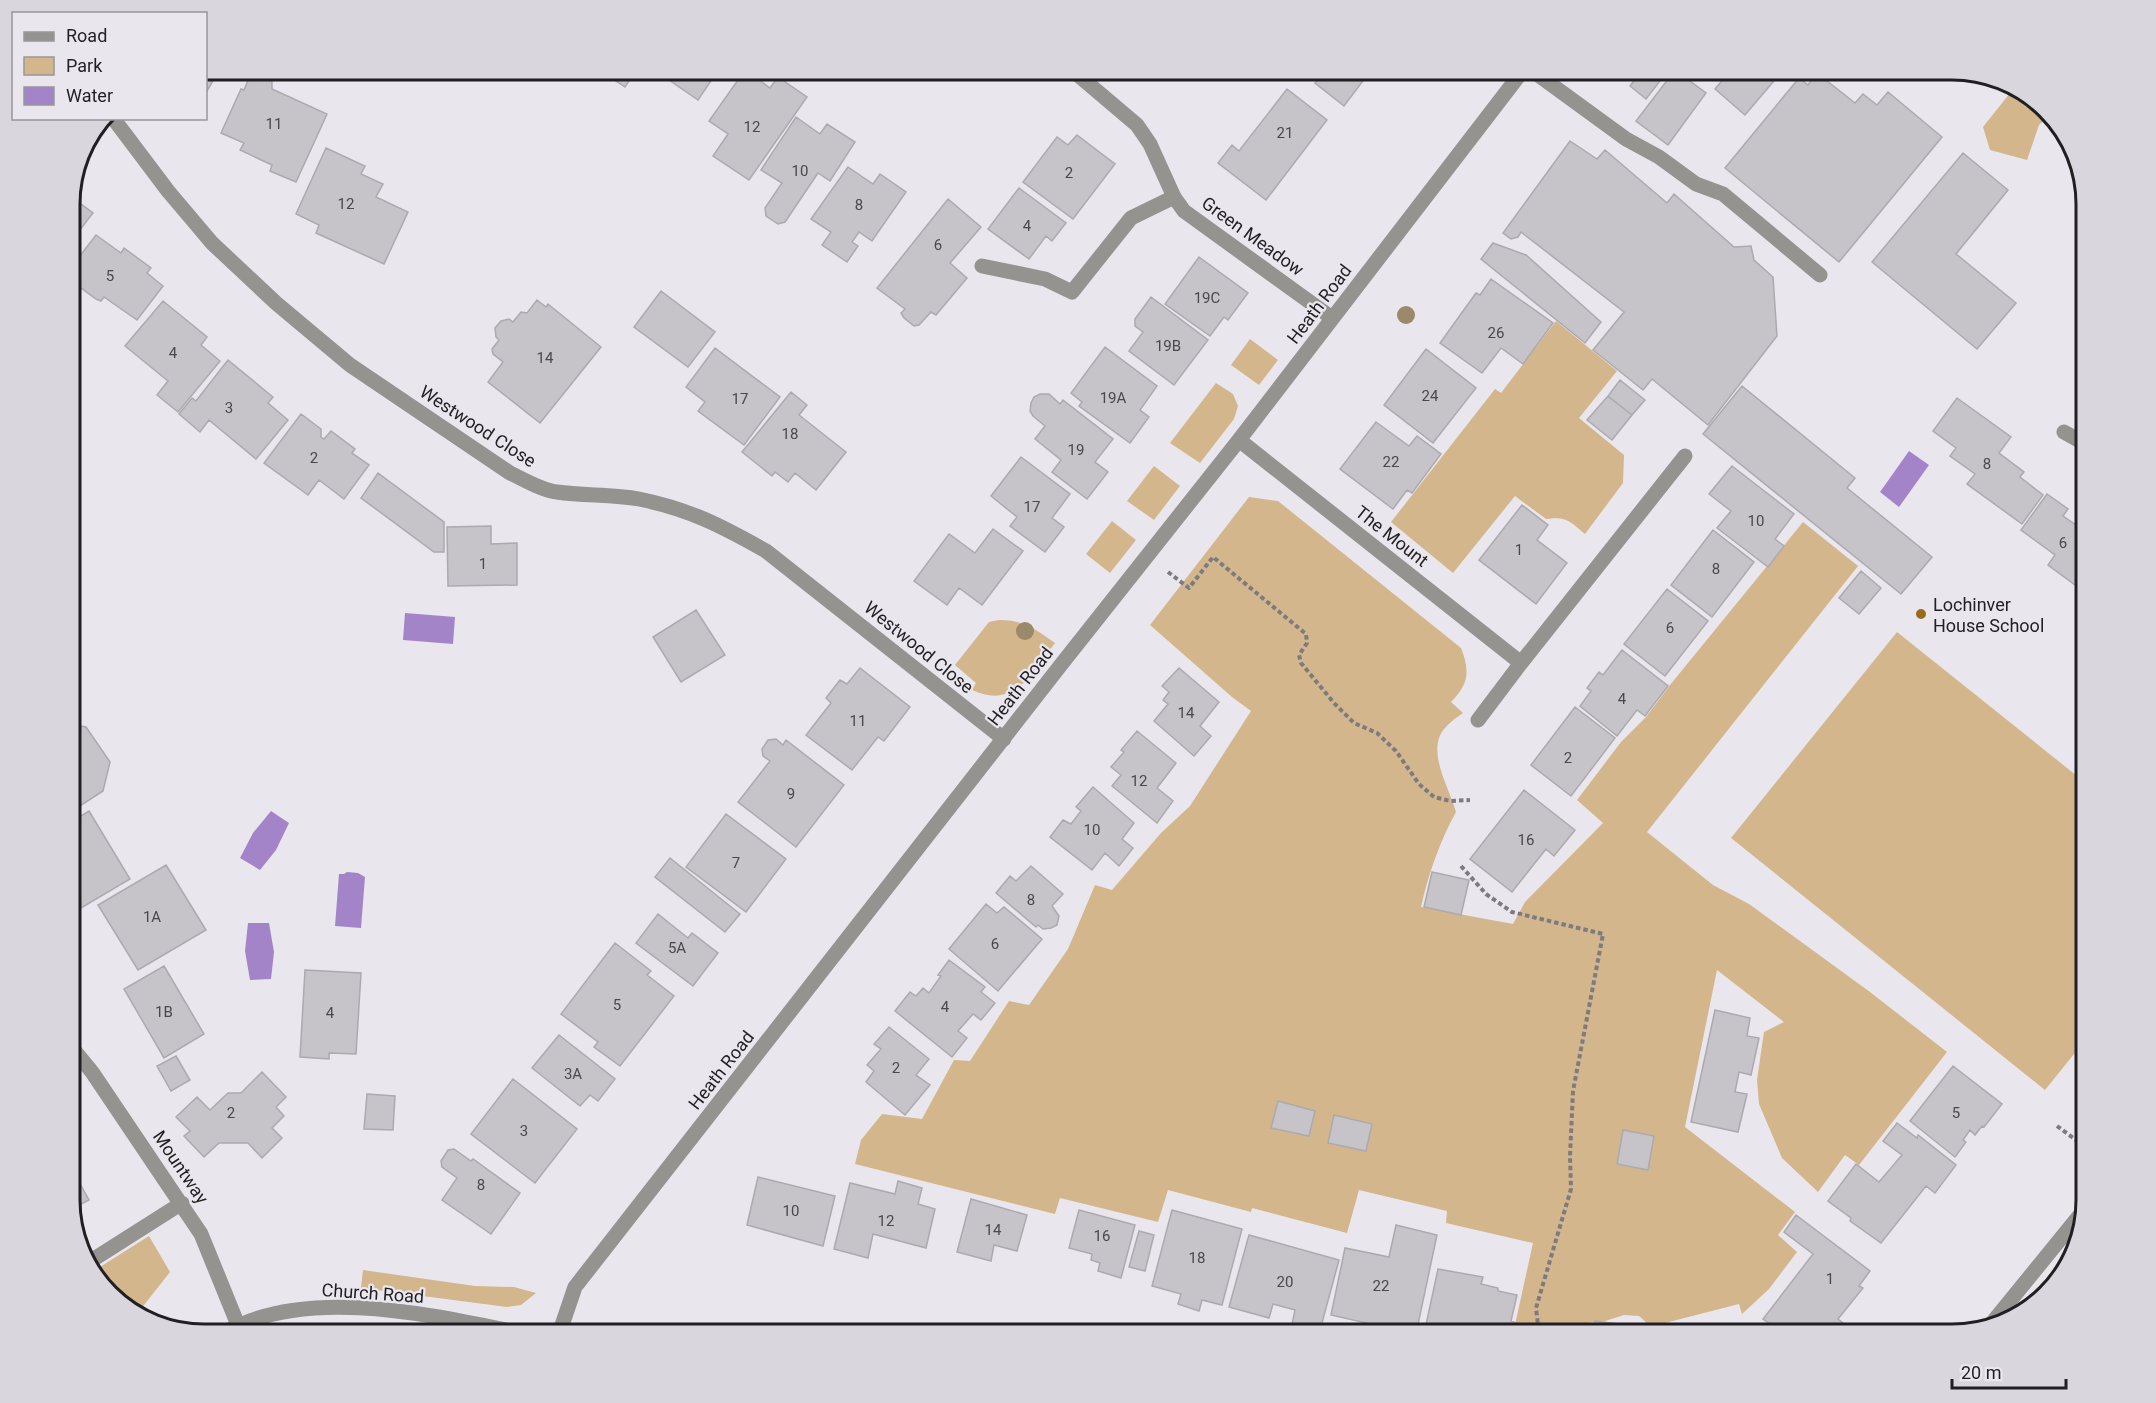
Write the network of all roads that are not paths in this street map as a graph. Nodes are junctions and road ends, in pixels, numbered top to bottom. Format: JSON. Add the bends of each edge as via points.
{"nodes":[{"id":1,"x":1084,"y":80,"type":"edge"},
{"id":2,"x":1516,"y":80,"type":"edge"},
{"id":3,"x":1545,"y":80,"type":"edge"},
{"id":4,"x":115,"y":120,"type":"edge"},
{"id":5,"x":1174,"y":196,"type":"junction"},
{"id":6,"x":982,"y":266,"type":"dead end"},
{"id":7,"x":1820,"y":275,"type":"dead end"},
{"id":8,"x":1332,"y":318,"type":"junction"},
{"id":9,"x":2064,"y":432,"type":"dead end"},
{"id":10,"x":2076,"y":439,"type":"edge"},
{"id":11,"x":1239,"y":440,"type":"junction"},
{"id":12,"x":1685,"y":456,"type":"dead end"},
{"id":13,"x":1521,"y":663,"type":"junction"},
{"id":14,"x":1478,"y":720,"type":"dead end"},
{"id":15,"x":1004,"y":739,"type":"junction"},
{"id":16,"x":80,"y":1057,"type":"edge"},
{"id":17,"x":182,"y":1203,"type":"junction"},
{"id":18,"x":2074,"y":1222,"type":"edge"},
{"id":19,"x":94,"y":1258,"type":"edge"},
{"id":20,"x":1999,"y":1314,"type":"edge"},
{"id":21,"x":238,"y":1324,"type":"joint"},
{"id":22,"x":470,"y":1324,"type":"edge"},
{"id":23,"x":562,"y":1324,"type":"edge"}],
"edges":[{"from":1,"to":5,"type":"street","name":"Green Meadow","via":[[1137,125]]},
{"from":2,"to":8,"type":"street","name":"Heath Road"},
{"from":3,"to":7,"type":"street","via":[[1626,140],[1696,184],[1723,194]]},
{"from":4,"to":15,"type":"street","name":"Westwood Close","via":[[212,243],[350,365],[510,473],[536,485],[555,492],[638,499],[690,512],[766,550]]},
{"from":5,"to":6,"type":"street","via":[[1131,218],[1071,292],[1045,279]]},
{"from":5,"to":8,"type":"street","name":"Green Meadow","via":[[1184,211]]},
{"from":8,"to":11,"type":"street","name":"Heath Road"},
{"from":9,"to":10,"type":"street"},
{"from":11,"to":13,"type":"street","name":"The Mount"},
{"from":11,"to":15,"type":"street","name":"Heath Road"},
{"from":12,"to":13,"type":"street"},
{"from":13,"to":14,"type":"street"},
{"from":15,"to":23,"type":"street","name":"Heath Road","via":[[575,1287]]},
{"from":16,"to":17,"type":"street","name":"Mountway"},
{"from":17,"to":19,"type":"street"},
{"from":17,"to":21,"type":"street","name":"Mountway","via":[[201,1234]]},
{"from":18,"to":20,"type":"street"},
{"from":21,"to":22,"type":"street","name":"Church Road","via":[[306,1308],[343,1307],[404,1312]]}]}
